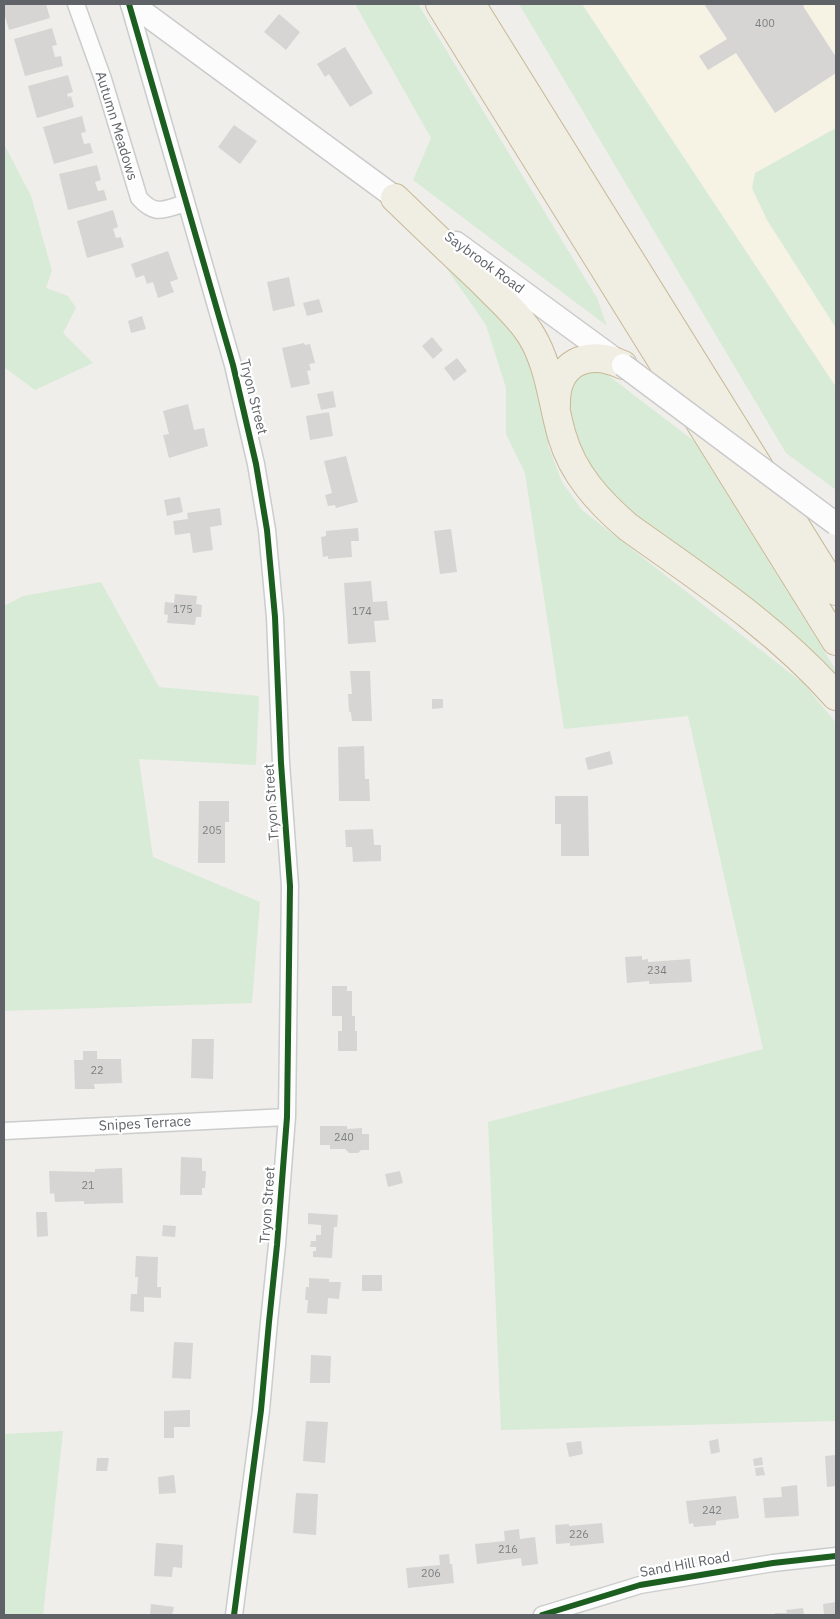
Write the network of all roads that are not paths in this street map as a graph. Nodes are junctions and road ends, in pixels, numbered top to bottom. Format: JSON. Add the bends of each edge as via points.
{"nodes":[{"id":1,"x":76,"y":4,"type":"edge"},
{"id":2,"x":130,"y":4,"type":"edge"},
{"id":3,"x":440,"y":4,"type":"edge"},
{"id":4,"x":472,"y":4,"type":"edge"},
{"id":5,"x":395,"y":198,"type":"junction"},
{"id":6,"x":186,"y":203,"type":"junction"},
{"id":7,"x":623,"y":365,"type":"junction"},
{"id":8,"x":558,"y":417,"type":"junction"},
{"id":9,"x":836,"y":524,"type":"edge"},
{"id":10,"x":836,"y":591,"type":"edge"},
{"id":11,"x":836,"y":641,"type":"edge"},
{"id":12,"x":836,"y":696,"type":"edge"},
{"id":13,"x":286,"y":1117,"type":"junction"},
{"id":14,"x":4,"y":1131,"type":"edge"},
{"id":15,"x":836,"y":1556,"type":"edge"},
{"id":16,"x":234,"y":1615,"type":"edge"},
{"id":17,"x":542,"y":1615,"type":"edge"}],
"edges":[{"from":1,"to":6,"type":"street","name":"Autumn Meadows","via":[[103,79],[139,198],[146,207],[155,211]]},
{"from":2,"to":5,"type":"main road","name":"Saybrook Road"},
{"from":2,"to":6,"type":"street","name":"Tryon Street"},
{"from":3,"to":11,"type":"highway"},
{"from":4,"to":10,"type":"highway"},
{"from":5,"to":7,"type":"main road","name":"Saybrook Road"},
{"from":5,"to":8,"type":"highway","via":[[507,306],[531,334],[546,370]]},
{"from":6,"to":13,"type":"street","name":"Tryon Street","via":[[233,365],[254,453],[267,530],[290,886]]},
{"from":7,"to":8,"type":"highway","via":[[602,357],[576,362],[560,378]]},
{"from":7,"to":9,"type":"main road","name":"Saybrook Road","bridge":true},
{"from":8,"to":12,"type":"highway","via":[[563,438],[579,474],[609,511],[761,624],[802,659]]},
{"from":13,"to":14,"type":"street","name":"Snipes Terrace"},
{"from":13,"to":16,"type":"street","name":"Tryon Street","via":[[261,1410]]},
{"from":15,"to":17,"type":"street","name":"Sand Hill Road","via":[[640,1585]]}]}
